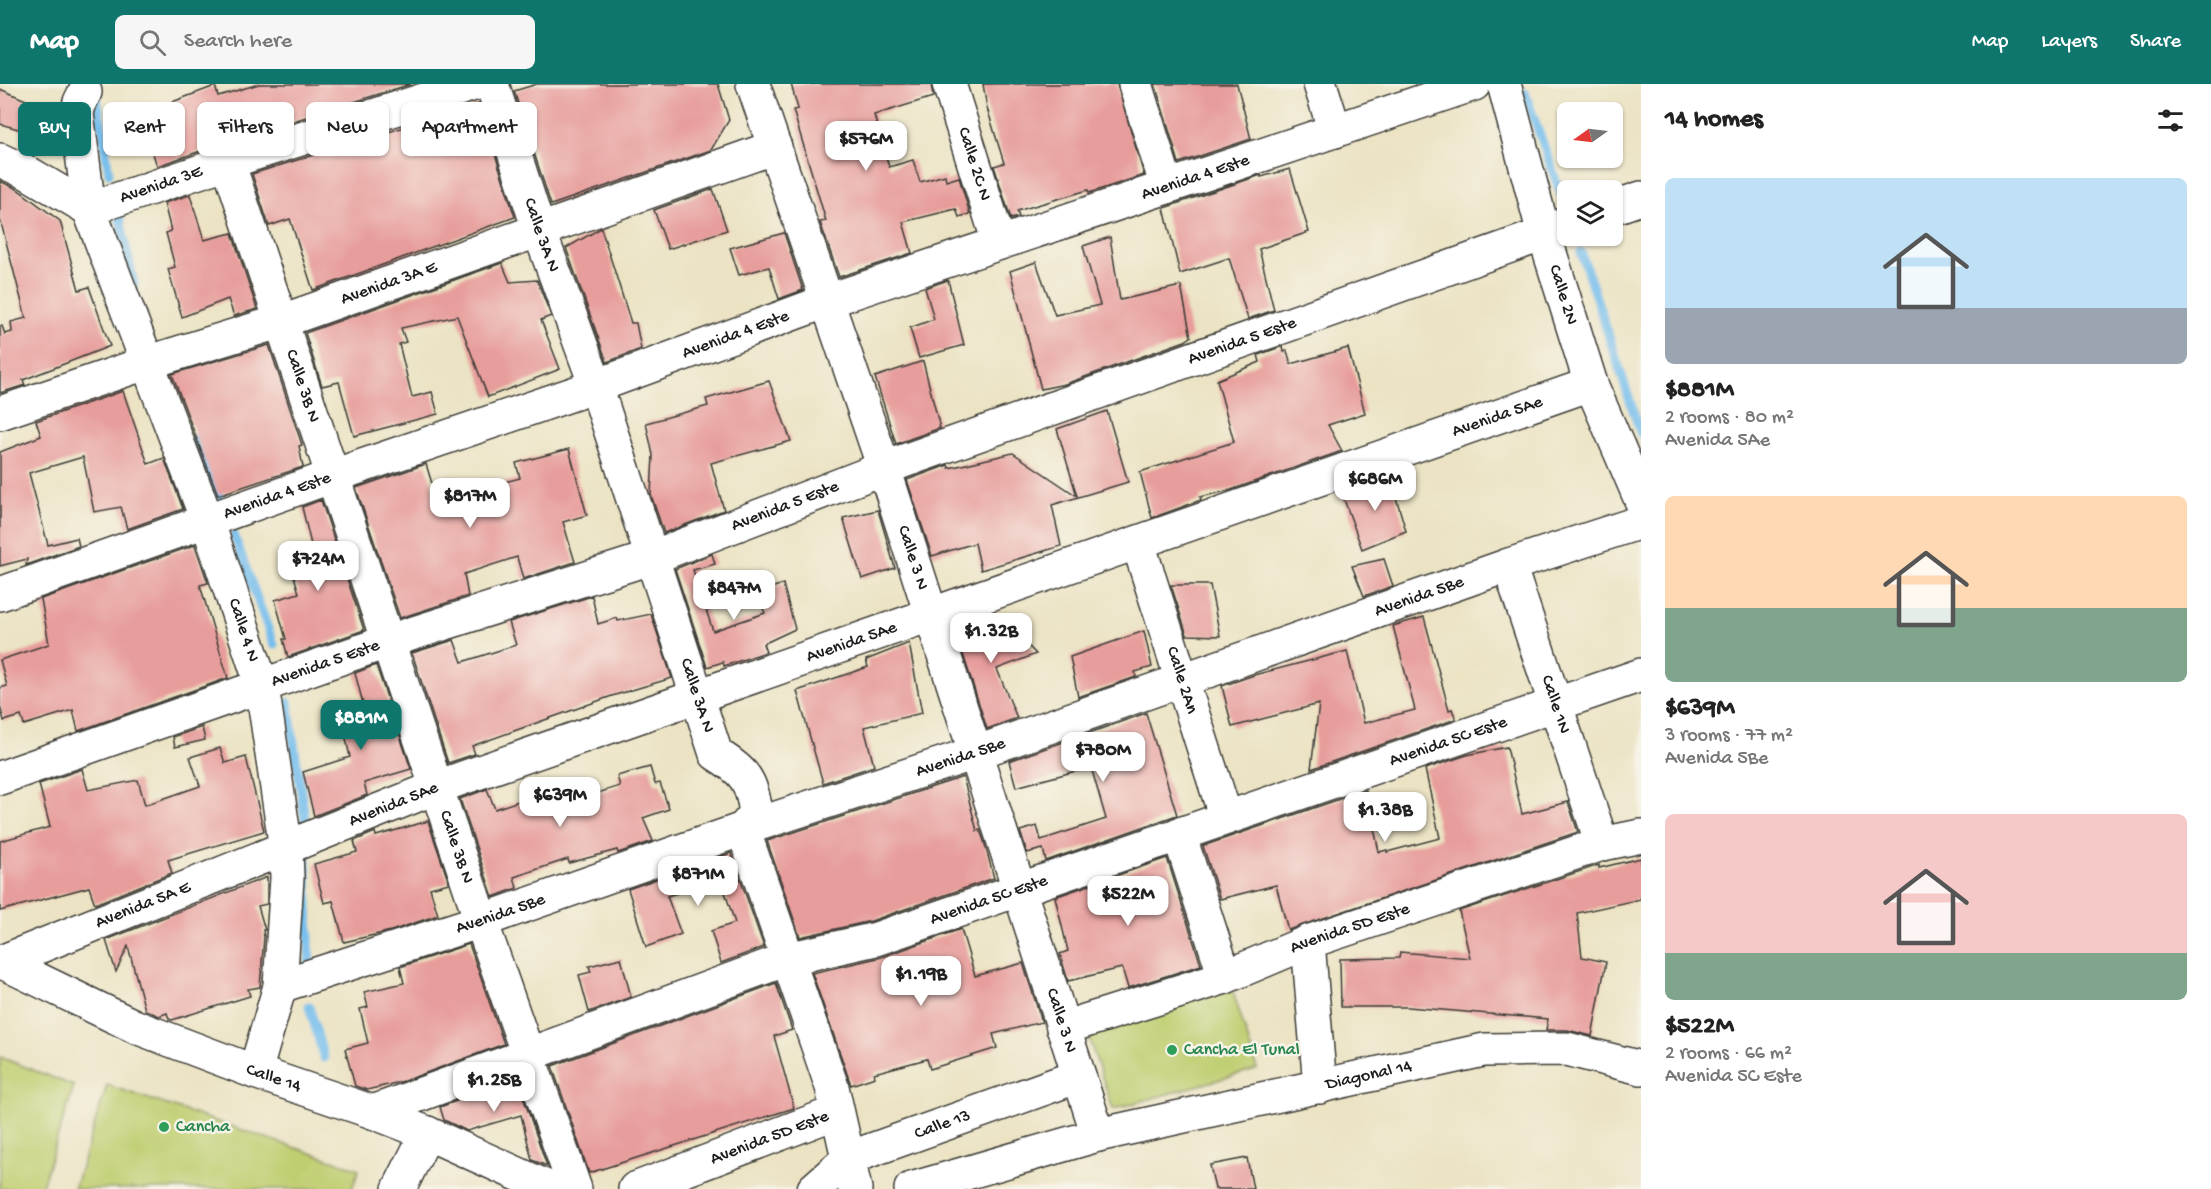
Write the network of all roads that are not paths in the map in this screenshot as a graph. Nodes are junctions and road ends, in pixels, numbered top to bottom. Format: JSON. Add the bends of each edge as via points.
{"nodes":[{"id":1,"x":492,"y":84,"type":"edge"},
{"id":2,"x":753,"y":84,"type":"edge"},
{"id":3,"x":949,"y":84,"type":"edge"},
{"id":4,"x":1135,"y":84,"type":"edge"},
{"id":5,"x":1320,"y":84,"type":"edge"},
{"id":6,"x":1474,"y":84,"type":"edge"},
{"id":7,"x":1504,"y":84,"type":"edge"},
{"id":8,"x":462,"y":86,"type":"edge"},
{"id":9,"x":86,"y":93,"type":"dead end"},
{"id":10,"x":1335,"y":131,"type":"junction"},
{"id":11,"x":775,"y":147,"type":"junction"},
{"id":12,"x":0,"y":160,"type":"edge"},
{"id":13,"x":228,"y":162,"type":"junction"},
{"id":14,"x":1167,"y":187,"type":"junction"},
{"id":15,"x":1641,"y":198,"type":"edge"},
{"id":16,"x":1623,"y":204,"type":"edge"},
{"id":17,"x":89,"y":209,"type":"junction"},
{"id":18,"x":1556,"y":229,"type":"edge"},
{"id":19,"x":539,"y":230,"type":"junction"},
{"id":20,"x":999,"y":243,"type":"junction"},
{"id":21,"x":827,"y":301,"type":"junction"},
{"id":22,"x":282,"y":321,"type":"junction"},
{"id":23,"x":146,"y":363,"type":"junction"},
{"id":24,"x":1591,"y":384,"type":"junction"},
{"id":25,"x":596,"y":386,"type":"junction"},
{"id":26,"x":0,"y":413,"type":"edge"},
{"id":27,"x":884,"y":468,"type":"junction"},
{"id":28,"x":333,"y":476,"type":"junction"},
{"id":29,"x":1641,"y":500,"type":"edge"},
{"id":30,"x":207,"y":520,"type":"junction"},
{"id":31,"x":1641,"y":522,"type":"edge"},
{"id":32,"x":1137,"y":543,"type":"junction"},
{"id":33,"x":652,"y":557,"type":"junction"},
{"id":34,"x":1509,"y":565,"type":"junction"},
{"id":35,"x":0,"y":594,"type":"edge"},
{"id":36,"x":931,"y":615,"type":"junction"},
{"id":37,"x":388,"y":641,"type":"junction"},
{"id":38,"x":1641,"y":675,"type":"edge"},
{"id":39,"x":1183,"y":680,"type":"junction"},
{"id":40,"x":262,"y":686,"type":"junction"},
{"id":41,"x":696,"y":697,"type":"junction"},
{"id":42,"x":1557,"y":704,"type":"junction"},
{"id":43,"x":975,"y":753,"type":"junction"},
{"id":44,"x":0,"y":778,"type":"edge"},
{"id":45,"x":437,"y":787,"type":"junction"},
{"id":46,"x":1226,"y":818,"type":"junction"},
{"id":47,"x":743,"y":829,"type":"junction"},
{"id":48,"x":1179,"y":834,"type":"junction"},
{"id":49,"x":1641,"y":837,"type":"edge"},
{"id":50,"x":1602,"y":844,"type":"junction"},
{"id":51,"x":286,"y":849,"type":"junction"},
{"id":52,"x":1019,"y":890,"type":"junction"},
{"id":53,"x":481,"y":921,"type":"junction"},
{"id":54,"x":1308,"y":942,"type":"junction"},
{"id":55,"x":787,"y":959,"type":"junction"},
{"id":56,"x":0,"y":964,"type":"edge"},
{"id":57,"x":1225,"y":977,"type":"junction"},
{"id":58,"x":280,"y":986,"type":"junction"},
{"id":59,"x":1064,"y":1028,"type":"junction"},
{"id":60,"x":528,"y":1056,"type":"junction"},
{"id":61,"x":1641,"y":1068,"type":"edge"},
{"id":62,"x":255,"y":1072,"type":"junction"},
{"id":63,"x":1079,"y":1076,"type":"junction"},
{"id":64,"x":1320,"y":1087,"type":"junction"},
{"id":65,"x":373,"y":1112,"type":"junction"},
{"id":66,"x":837,"y":1112,"type":"junction"},
{"id":67,"x":427,"y":1133,"type":"junction"},
{"id":68,"x":1098,"y":1135,"type":"junction"},
{"id":69,"x":852,"y":1174,"type":"edge"},
{"id":70,"x":399,"y":1189,"type":"edge"},
{"id":71,"x":551,"y":1189,"type":"edge"},
{"id":72,"x":575,"y":1189,"type":"edge"},
{"id":73,"x":635,"y":1189,"type":"edge"},
{"id":74,"x":814,"y":1189,"type":"edge"},
{"id":75,"x":911,"y":1189,"type":"edge"}],
"edges":[{"from":1,"to":19,"type":"street","name":"Calle 3A N"},
{"from":2,"to":11,"type":"street","name":"Calle 3 N"},
{"from":3,"to":20,"type":"street","name":"Calle 2C N"},
{"from":4,"to":14,"type":"street"},
{"from":5,"to":10,"type":"street"},
{"from":6,"to":10,"type":"street","name":"Avenida 4 Este"},
{"from":7,"to":18,"type":"street","name":"Calle 2N"},
{"from":8,"to":13,"type":"street","name":"Avenida 3E"},
{"from":9,"to":17,"type":"street","name":"Calle 4 N","via":[[78,113]]},
{"from":10,"to":14,"type":"street","name":"Avenida 4 Este"},
{"from":11,"to":19,"type":"street","name":"Avenida 3A E"},
{"from":11,"to":21,"type":"street","name":"Calle 3 N"},
{"from":12,"to":17,"type":"street"},
{"from":13,"to":17,"type":"street","name":"Avenida 3E"},
{"from":13,"to":22,"type":"street","name":"Calle 3B N"},
{"from":14,"to":20,"type":"street","name":"Avenida 4 Este"},
{"from":15,"to":16,"type":"street"},
{"from":17,"to":23,"type":"street","name":"Calle 4 N"},
{"from":18,"to":24,"type":"street","name":"Calle 2N"},
{"from":18,"to":27,"type":"street","name":"Avenida 5 Este"},
{"from":19,"to":22,"type":"street","name":"Avenida 3A E"},
{"from":19,"to":25,"type":"street","name":"Calle 3A N"},
{"from":20,"to":21,"type":"street","name":"Avenida 4 Este"},
{"from":21,"to":25,"type":"street","name":"Avenida 4 Este"},
{"from":21,"to":27,"type":"street","name":"Calle 3 N"},
{"from":22,"to":23,"type":"street","name":"Avenida 3A E"},
{"from":22,"to":28,"type":"street","name":"Calle 3B N"},
{"from":23,"to":26,"type":"street","name":"Avenida 3A E"},
{"from":23,"to":30,"type":"street","name":"Calle 4 N"},
{"from":24,"to":29,"type":"street","name":"Calle 2N"},
{"from":24,"to":32,"type":"street","name":"Avenida 5Ae"},
{"from":25,"to":28,"type":"street","name":"Avenida 4 Este"},
{"from":25,"to":33,"type":"street","name":"Calle 3A N"},
{"from":27,"to":33,"type":"street","name":"Avenida 5 Este"},
{"from":27,"to":36,"type":"street","name":"Calle 3 N"},
{"from":28,"to":30,"type":"street","name":"Avenida 4 Este"},
{"from":28,"to":37,"type":"street","name":"Calle 3B N"},
{"from":30,"to":35,"type":"street","name":"Avenida 4 Este"},
{"from":30,"to":40,"type":"street","name":"Calle 4 N"},
{"from":31,"to":34,"type":"street","name":"Avenida 5Be"},
{"from":32,"to":36,"type":"street","name":"Avenida 5Ae"},
{"from":32,"to":39,"type":"street","name":"Calle 2An"},
{"from":33,"to":37,"type":"street","name":"Avenida 5 Este"},
{"from":33,"to":41,"type":"street","name":"Calle 3A N"},
{"from":34,"to":39,"type":"street","name":"Avenida 5Be"},
{"from":34,"to":42,"type":"street","name":"Calle 1N"},
{"from":36,"to":41,"type":"street","name":"Avenida 5Ae"},
{"from":36,"to":43,"type":"street","name":"Calle 3 N"},
{"from":37,"to":40,"type":"street","name":"Avenida 5 Este"},
{"from":37,"to":45,"type":"street","name":"Calle 3B N"},
{"from":38,"to":42,"type":"street","name":"Avenida 5C Este"},
{"from":39,"to":43,"type":"street","name":"Avenida 5Be"},
{"from":39,"to":46,"type":"street","name":"Calle 2An"},
{"from":40,"to":44,"type":"street","name":"Avenida 5 Este"},
{"from":40,"to":51,"type":"street","name":"Calle 4 N"},
{"from":41,"to":45,"type":"street","name":"Avenida 5Ae"},
{"from":41,"to":47,"type":"street","name":"Calle 3A N","via":[[716,754],[739,768],[754,792],[756,813]]},
{"from":42,"to":46,"type":"street","name":"Avenida 5C Este"},
{"from":42,"to":50,"type":"street","name":"Calle 1N"},
{"from":43,"to":47,"type":"street","name":"Avenida 5Be"},
{"from":43,"to":52,"type":"street","name":"Calle 3 N"},
{"from":45,"to":51,"type":"street","name":"Avenida 5Ae"},
{"from":45,"to":53,"type":"street","name":"Calle 3B N"},
{"from":46,"to":48,"type":"street","name":"Avenida 5C Este"},
{"from":47,"to":53,"type":"street","name":"Avenida 5Be"},
{"from":47,"to":55,"type":"street"},
{"from":48,"to":52,"type":"street","name":"Avenida 5C Este"},
{"from":48,"to":57,"type":"street"},
{"from":49,"to":50,"type":"street","name":"Avenida 5D Este"},
{"from":50,"to":54,"type":"street","name":"Avenida 5D Este"},
{"from":51,"to":56,"type":"street","name":"Avenida 5A E"},
{"from":51,"to":58,"type":"street","name":"Calle 4 N"},
{"from":52,"to":55,"type":"street","name":"Avenida 5C Este","via":[[876,939]]},
{"from":52,"to":59,"type":"street","name":"Calle 3 N"},
{"from":53,"to":58,"type":"street","name":"Avenida 5Be"},
{"from":53,"to":60,"type":"street","name":"Calle 3B N"},
{"from":54,"to":57,"type":"street","name":"Avenida 5D Este"},
{"from":54,"to":64,"type":"street"},
{"from":55,"to":60,"type":"street","name":"Avenida 5C Este"},
{"from":55,"to":66,"type":"street"},
{"from":56,"to":62,"type":"street","name":"Calle 14","via":[[136,1027]]},
{"from":57,"to":59,"type":"street","name":"Avenida 5D Este"},
{"from":58,"to":62,"type":"street","name":"Calle 4 N"},
{"from":59,"to":63,"type":"street","name":"Calle 3 N"},
{"from":60,"to":65,"type":"street","name":"Avenida 5C Este"},
{"from":60,"to":72,"type":"street","name":"Calle 3B N"},
{"from":61,"to":64,"type":"street","name":"Diagonal 14","via":[[1567,1049],[1484,1050]]},
{"from":62,"to":65,"type":"street","name":"Calle 14"},
{"from":63,"to":68,"type":"street","name":"Calle 3 N"},
{"from":63,"to":69,"type":"street","name":"Calle 13"},
{"from":64,"to":68,"type":"street","name":"Diagonal 14"},
{"from":65,"to":67,"type":"street","name":"Calle 14"},
{"from":66,"to":69,"type":"street"},
{"from":66,"to":73,"type":"street","name":"Avenida 5D Este"},
{"from":67,"to":70,"type":"street"},
{"from":67,"to":71,"type":"street","name":"Calle 14"},
{"from":68,"to":75,"type":"street"},
{"from":69,"to":74,"type":"street","name":"Calle 13"}]}
